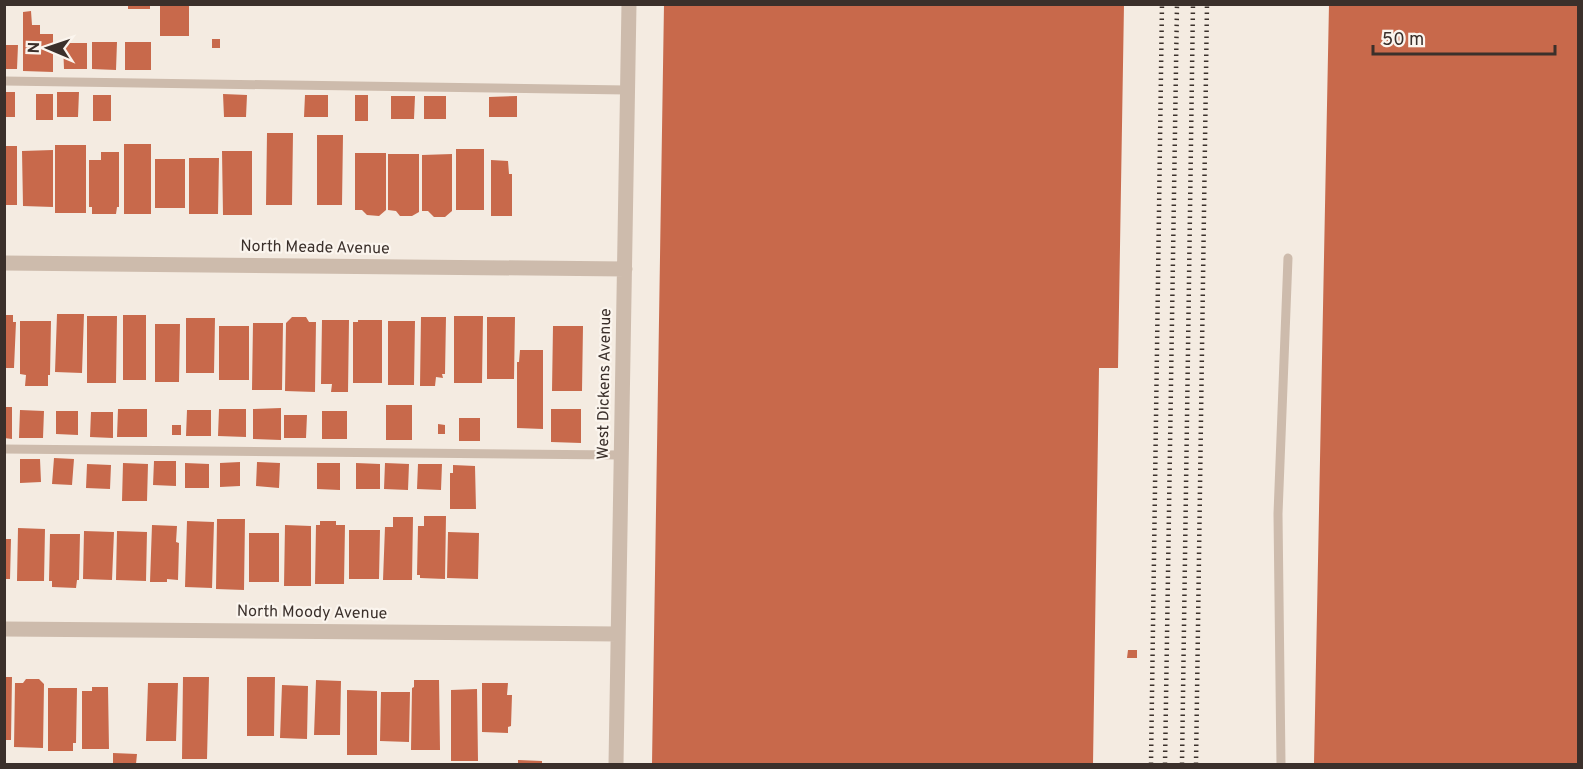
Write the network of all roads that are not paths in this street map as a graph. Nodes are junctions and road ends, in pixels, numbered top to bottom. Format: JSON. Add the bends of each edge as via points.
{"nodes":[{"id":1,"x":629,"y":4,"type":"edge"},
{"id":2,"x":4,"y":81,"type":"edge"},
{"id":3,"x":627,"y":90,"type":"junction"},
{"id":4,"x":1288,"y":258,"type":"dead end"},
{"id":5,"x":4,"y":263,"type":"edge"},
{"id":6,"x":625,"y":269,"type":"junction"},
{"id":7,"x":4,"y":449,"type":"edge"},
{"id":8,"x":621,"y":455,"type":"junction"},
{"id":9,"x":4,"y":628,"type":"edge"},
{"id":10,"x":618,"y":634,"type":"junction"},
{"id":11,"x":616,"y":765,"type":"edge"},
{"id":12,"x":1281,"y":765,"type":"edge"}],
"edges":[{"from":1,"to":3,"type":"street","name":"West Dickens Avenue"},
{"from":2,"to":3,"type":"lane"},
{"from":3,"to":6,"type":"street","name":"West Dickens Avenue"},
{"from":4,"to":12,"type":"lane","via":[[1278,514]]},
{"from":5,"to":6,"type":"street","name":"North Meade Avenue"},
{"from":6,"to":8,"type":"street","name":"West Dickens Avenue"},
{"from":7,"to":8,"type":"lane"},
{"from":8,"to":10,"type":"street","name":"West Dickens Avenue"},
{"from":9,"to":10,"type":"street","name":"North Moody Avenue"},
{"from":10,"to":11,"type":"street","name":"West Dickens Avenue"}]}
